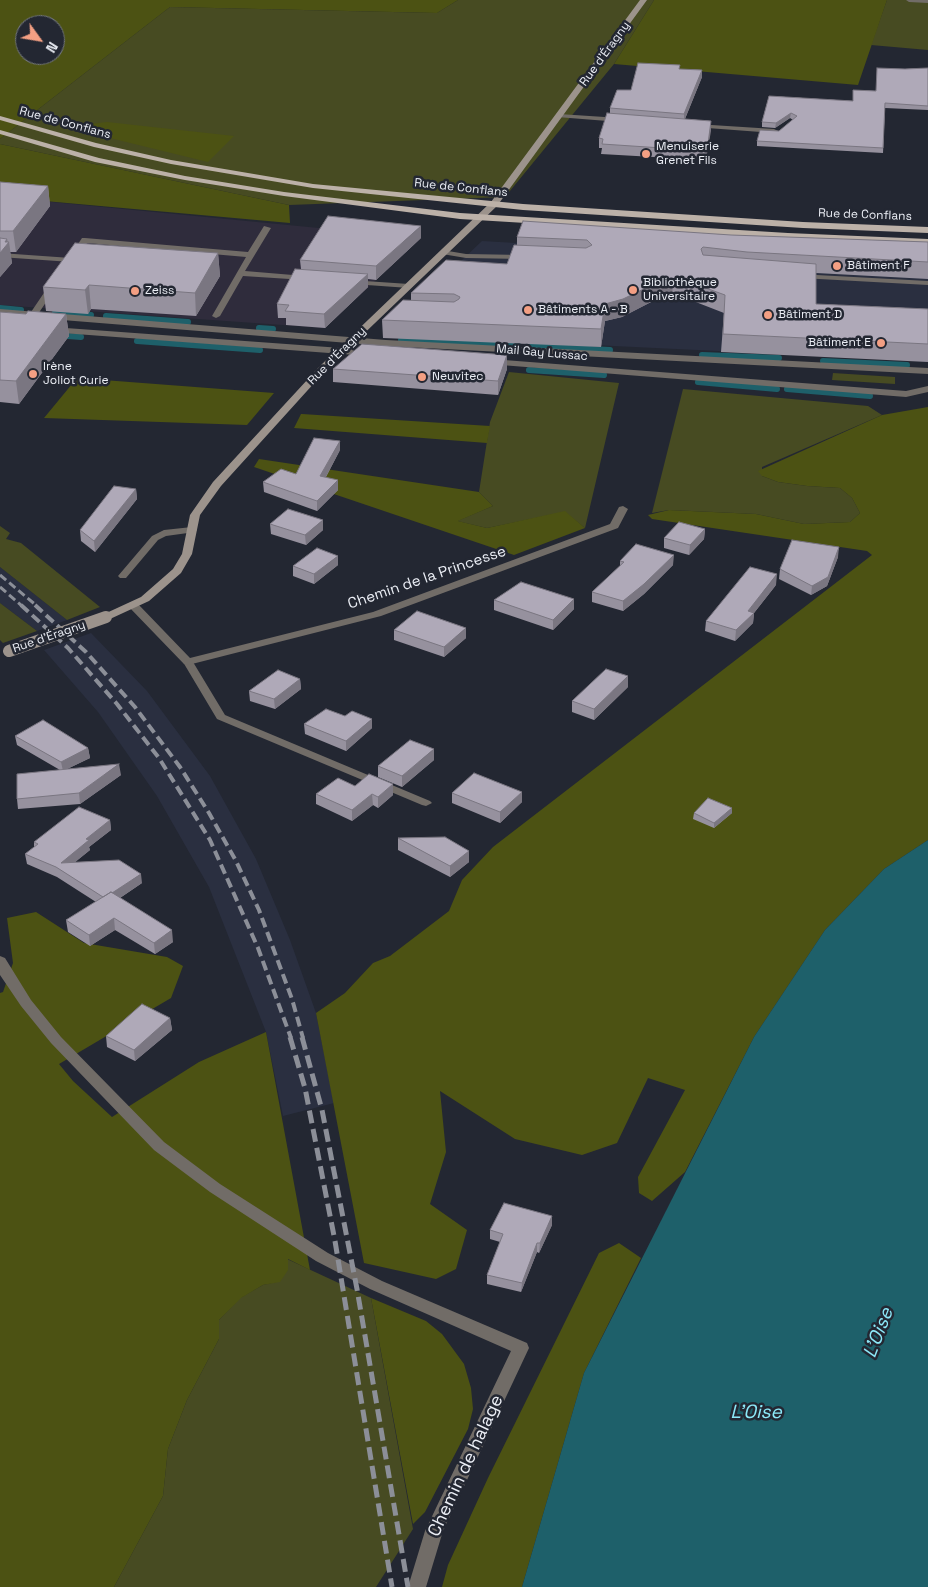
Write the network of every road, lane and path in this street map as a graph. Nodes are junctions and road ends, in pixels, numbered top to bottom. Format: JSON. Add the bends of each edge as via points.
{"nodes":[{"id":1,"x":644,"y":0,"type":"edge"},
{"id":2,"x":909,"y":0,"type":"edge"},
{"id":3,"x":928,"y":1,"type":"edge"},
{"id":4,"x":559,"y":116,"type":"junction"},
{"id":5,"x":0,"y":118,"type":"edge"},
{"id":6,"x":628,"y":121,"type":"edge"},
{"id":7,"x":688,"y":125,"type":"edge"},
{"id":8,"x":785,"y":126,"type":"edge"},
{"id":9,"x":0,"y":132,"type":"edge"},
{"id":10,"x":494,"y":204,"type":"junction"},
{"id":11,"x":482,"y":218,"type":"junction"},
{"id":12,"x":267,"y":228,"type":"dead end"},
{"id":13,"x":928,"y":230,"type":"edge"},
{"id":14,"x":928,"y":242,"type":"edge"},
{"id":15,"x":445,"y":252,"type":"junction"},
{"id":16,"x":0,"y":255,"type":"edge"},
{"id":17,"x":251,"y":255,"type":"junction"},
{"id":18,"x":533,"y":258,"type":"edge"},
{"id":19,"x":240,"y":273,"type":"junction"},
{"id":20,"x":794,"y":276,"type":"edge"},
{"id":21,"x":310,"y":278,"type":"edge"},
{"id":22,"x":57,"y":280,"type":"edge"},
{"id":23,"x":339,"y":280,"type":"edge"},
{"id":24,"x":928,"y":283,"type":"edge"},
{"id":25,"x":409,"y":286,"type":"junction"},
{"id":26,"x":0,"y":312,"type":"edge"},
{"id":27,"x":33,"y":315,"type":"junction"},
{"id":28,"x":216,"y":316,"type":"dead end"},
{"id":29,"x":109,"y":321,"type":"junction"},
{"id":30,"x":38,"y":329,"type":"edge"},
{"id":31,"x":102,"y":334,"type":"junction"},
{"id":32,"x":354,"y":339,"type":"junction"},
{"id":33,"x":341,"y":351,"type":"junction"},
{"id":34,"x":381,"y":353,"type":"edge"},
{"id":35,"x":802,"y":359,"type":"junction"},
{"id":36,"x":482,"y":361,"type":"edge"},
{"id":37,"x":928,"y":371,"type":"edge"},
{"id":38,"x":800,"y":386,"type":"junction"},
{"id":39,"x":928,"y":389,"type":"edge"},
{"id":40,"x":622,"y":509,"type":"dead end"},
{"id":41,"x":192,"y":530,"type":"junction"},
{"id":42,"x":123,"y":576,"type":"dead end"},
{"id":43,"x":134,"y":606,"type":"junction"},
{"id":44,"x":4,"y":652,"type":"edge"},
{"id":45,"x":188,"y":662,"type":"junction"},
{"id":46,"x":426,"y":803,"type":"dead end"},
{"id":47,"x":0,"y":961,"type":"edge"},
{"id":48,"x":417,"y":1587,"type":"edge"}],
"edges":[{"from":1,"to":4,"type":"street","name":"Rue d'Éragny"},
{"from":2,"to":3,"type":"street"},
{"from":4,"to":6,"type":"lane"},
{"from":4,"to":10,"type":"street","name":"Rue d'Éragny"},
{"from":5,"to":10,"type":"main road","name":"Rue de Conflans","via":[[94,145],[227,173],[313,186]]},
{"from":7,"to":8,"type":"lane","via":[[777,132]]},
{"from":9,"to":11,"type":"main road","name":"Rue de Conflans","via":[[98,160],[215,183]]},
{"from":10,"to":11,"type":"street","name":"Rue d'Éragny"},
{"from":10,"to":13,"type":"main road","name":"Rue de Conflans"},
{"from":11,"to":14,"type":"main road","name":"Rue de Conflans"},
{"from":11,"to":15,"type":"street","name":"Rue d'Éragny"},
{"from":12,"to":17,"type":"lane"},
{"from":15,"to":18,"type":"lane","via":[[488,260]]},
{"from":15,"to":25,"type":"street","name":"Rue d'Éragny"},
{"from":16,"to":17,"type":"lane","via":[[69,264],[85,240]]},
{"from":17,"to":19,"type":"lane"},
{"from":19,"to":21,"type":"lane"},
{"from":19,"to":28,"type":"lane"},
{"from":20,"to":24,"type":"lane"},
{"from":22,"to":27,"type":"lane"},
{"from":23,"to":25,"type":"lane"},
{"from":25,"to":32,"type":"street","name":"Rue d'Éragny","via":[[385,313]]},
{"from":26,"to":27,"type":"street","name":"Mail Gay Lussac"},
{"from":27,"to":29,"type":"street","name":"Mail Gay Lussac"},
{"from":29,"to":31,"type":"street"},
{"from":29,"to":32,"type":"street","name":"Mail Gay Lussac"},
{"from":30,"to":31,"type":"street"},
{"from":31,"to":33,"type":"street"},
{"from":32,"to":33,"type":"street","name":"Rue d'Éragny"},
{"from":32,"to":35,"type":"street","name":"Mail Gay Lussac"},
{"from":33,"to":34,"type":"street"},
{"from":33,"to":41,"type":"street","name":"Rue d'Éragny","via":[[217,484],[195,515]]},
{"from":35,"to":37,"type":"street","name":"Mail Gay Lussac"},
{"from":35,"to":38,"type":"street"},
{"from":36,"to":38,"type":"street","name":"Mail Gay Lussac"},
{"from":38,"to":39,"type":"street","name":"Mail Gay Lussac","via":[[906,394]]},
{"from":40,"to":45,"type":"street","name":"Chemin de la Princesse","via":[[614,526],[377,614]]},
{"from":41,"to":42,"type":"lane","via":[[164,533],[155,538]]},
{"from":41,"to":43,"type":"street","name":"Rue d'Éragny","via":[[187,554],[177,571]]},
{"from":43,"to":44,"type":"street","name":"Rue d'Éragny","bridge":true},
{"from":43,"to":45,"type":"street"},
{"from":45,"to":46,"type":"lane","via":[[221,718]]},
{"from":47,"to":48,"type":"street","name":"Chemin de halage","via":[[21,996],[56,1040],[159,1146],[215,1188],[315,1252],[376,1286],[521,1348],[434,1531]]}]}
